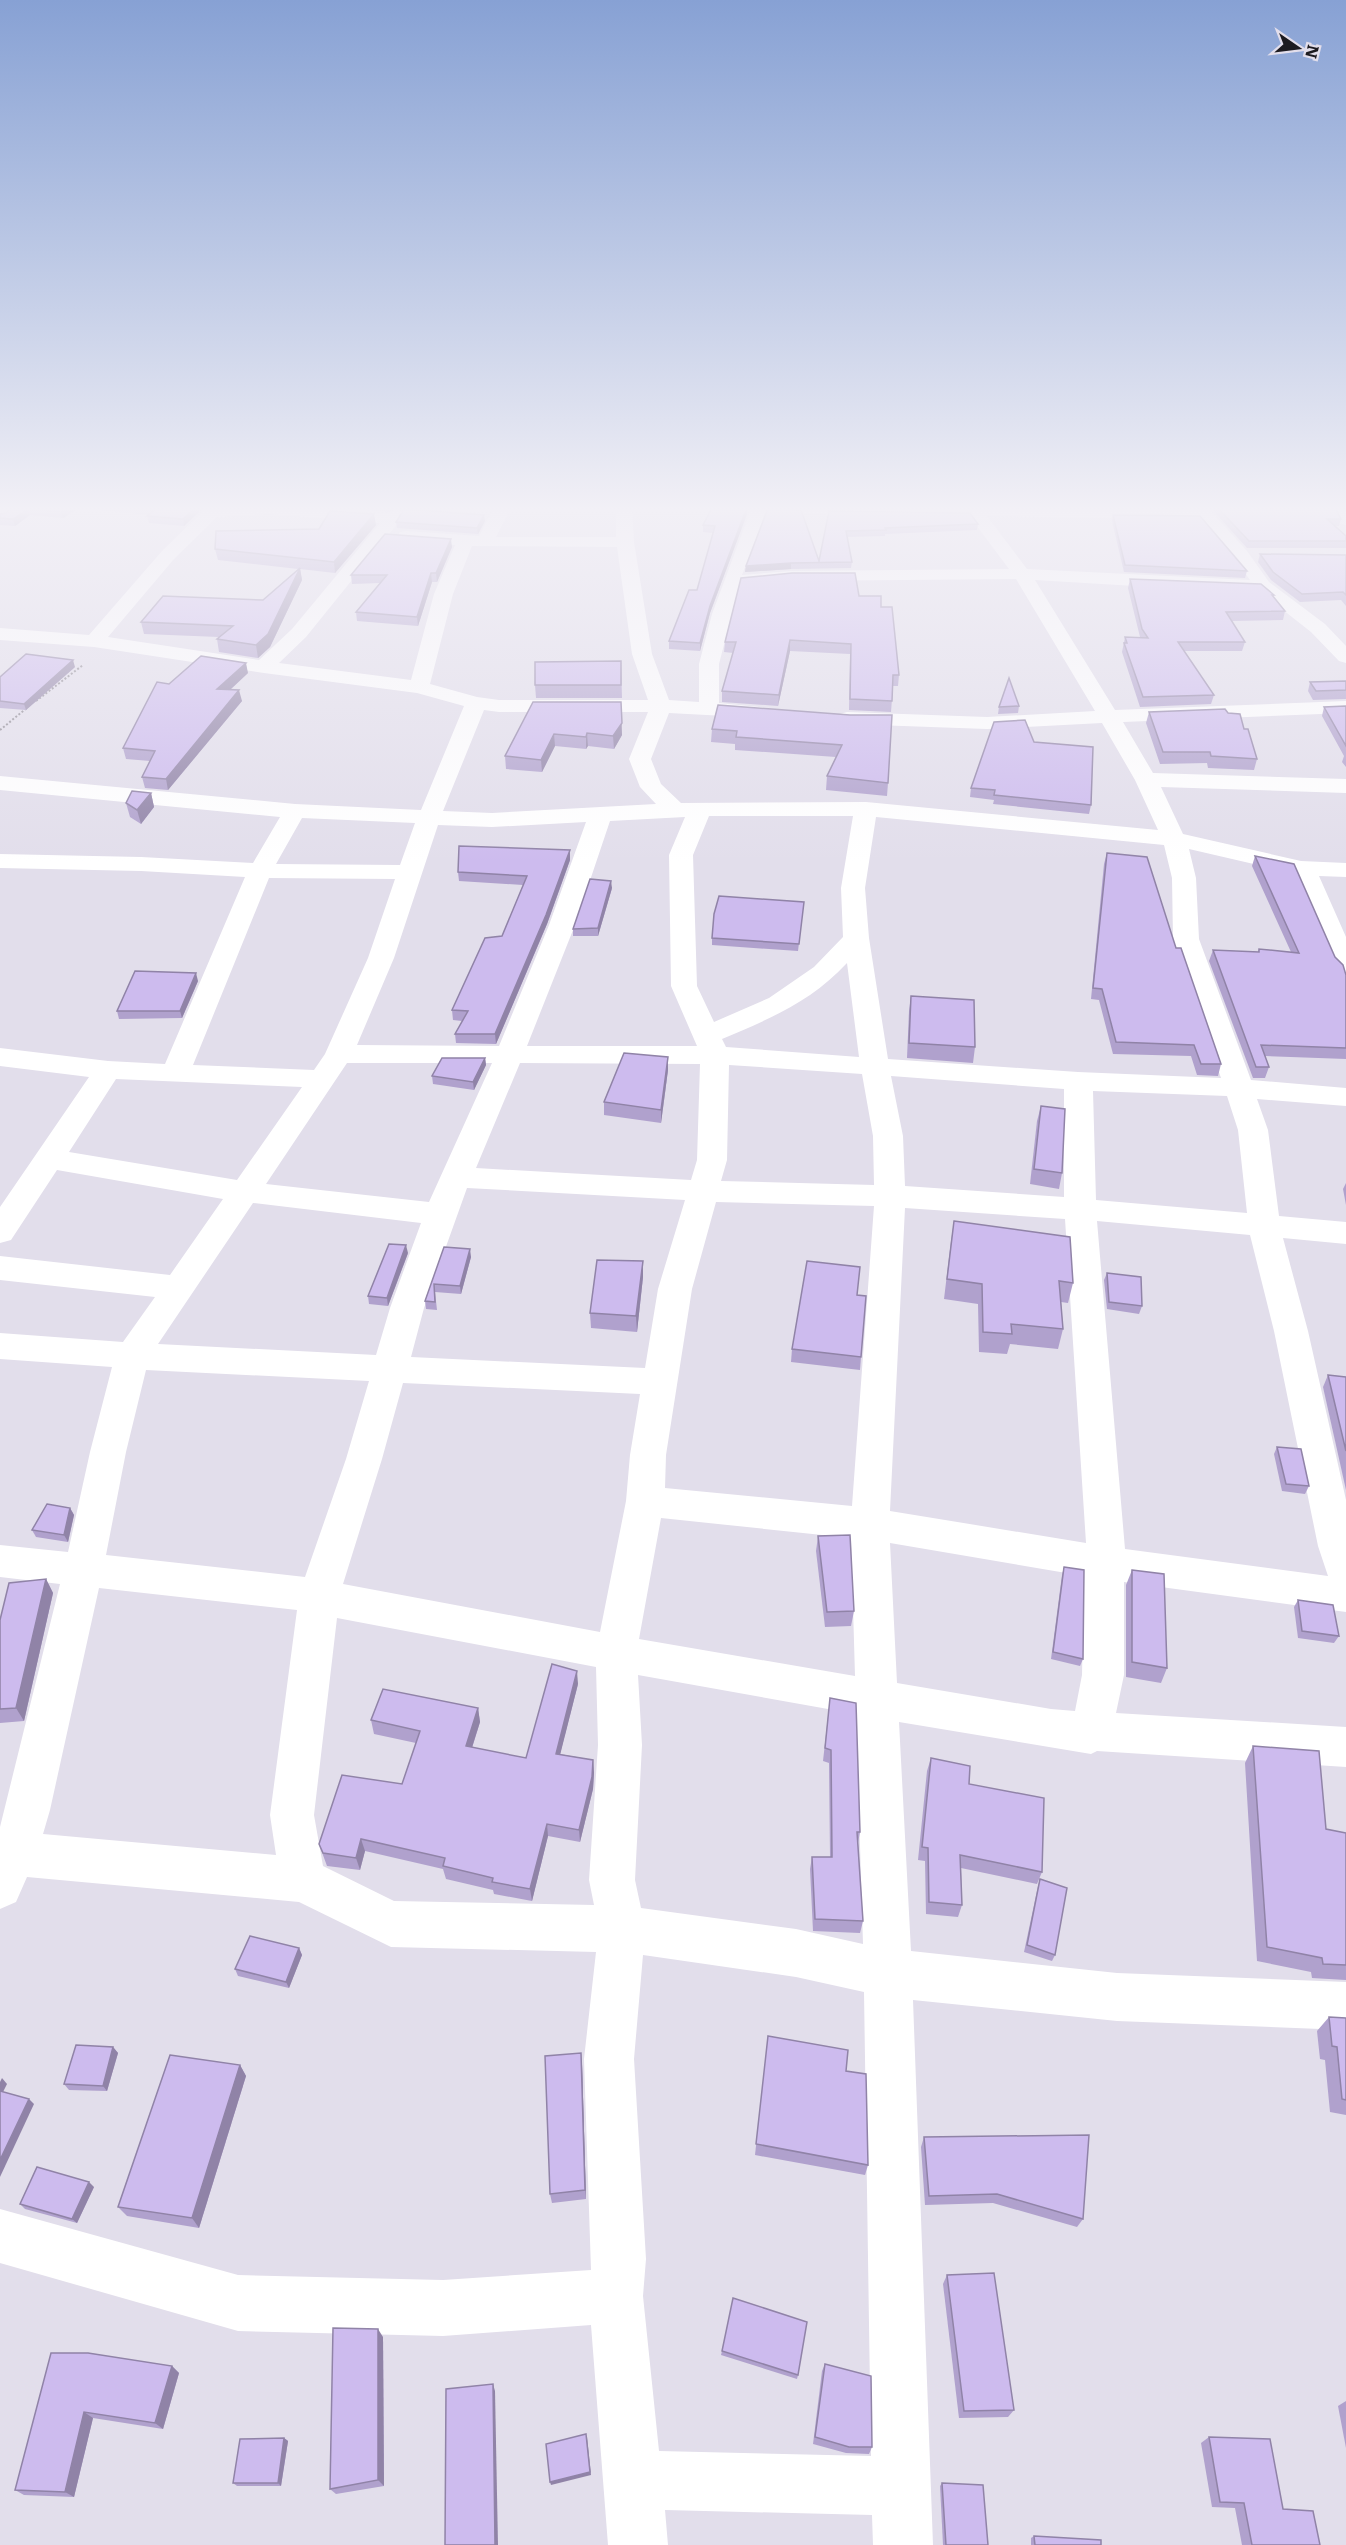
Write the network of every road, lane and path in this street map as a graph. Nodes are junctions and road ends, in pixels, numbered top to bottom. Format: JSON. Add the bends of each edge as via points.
{"nodes":[{"id":1,"x":116,"y":625,"type":"edge"},
{"id":2,"x":306,"y":625,"type":"edge"},
{"id":3,"x":433,"y":625,"type":"edge"},
{"id":4,"x":638,"y":625,"type":"edge"},
{"id":5,"x":719,"y":625,"type":"edge"},
{"id":6,"x":1055,"y":625,"type":"edge"},
{"id":7,"x":1314,"y":625,"type":"edge"},
{"id":8,"x":0,"y":634,"type":"edge"},
{"id":9,"x":103,"y":642,"type":"junction"},
{"id":10,"x":1346,"y":657,"type":"edge"},
{"id":11,"x":264,"y":668,"type":"junction"},
{"id":12,"x":419,"y":687,"type":"junction"},
{"id":13,"x":476,"y":704,"type":"junction"},
{"id":14,"x":661,"y":706,"type":"junction"},
{"id":15,"x":1346,"y":707,"type":"edge"},
{"id":16,"x":709,"y":709,"type":"junction"},
{"id":17,"x":778,"y":713,"type":"edge"},
{"id":18,"x":1108,"y":715,"type":"junction"},
{"id":19,"x":824,"y":716,"type":"edge"},
{"id":20,"x":0,"y":730,"type":"edge"},
{"id":21,"x":1146,"y":780,"type":"junction"},
{"id":22,"x":0,"y":783,"type":"edge"},
{"id":23,"x":1346,"y":786,"type":"edge"},
{"id":24,"x":866,"y":808,"type":"junction"},
{"id":25,"x":687,"y":810,"type":"junction"},
{"id":26,"x":295,"y":811,"type":"junction"},
{"id":27,"x":600,"y":816,"type":"junction"},
{"id":28,"x":429,"y":818,"type":"junction"},
{"id":29,"x":1174,"y":839,"type":"junction"},
{"id":30,"x":0,"y":861,"type":"edge"},
{"id":31,"x":1302,"y":868,"type":"junction"},
{"id":32,"x":1346,"y":870,"type":"edge"},
{"id":33,"x":260,"y":871,"type":"junction"},
{"id":34,"x":410,"y":872,"type":"junction"},
{"id":35,"x":856,"y":938,"type":"junction"},
{"id":36,"x":1346,"y":967,"type":"edge"},
{"id":37,"x":710,"y":1045,"type":"junction"},
{"id":38,"x":509,"y":1056,"type":"junction"},
{"id":39,"x":0,"y":1057,"type":"edge"},
{"id":40,"x":330,"y":1066,"type":"junction"},
{"id":41,"x":875,"y":1067,"type":"junction"},
{"id":42,"x":108,"y":1070,"type":"junction"},
{"id":43,"x":176,"y":1072,"type":"junction"},
{"id":44,"x":1078,"y":1081,"type":"junction"},
{"id":45,"x":1240,"y":1088,"type":"junction"},
{"id":46,"x":1346,"y":1097,"type":"edge"},
{"id":47,"x":48,"y":1159,"type":"junction"},
{"id":48,"x":457,"y":1177,"type":"junction"},
{"id":49,"x":703,"y":1191,"type":"junction"},
{"id":50,"x":246,"y":1192,"type":"junction"},
{"id":51,"x":890,"y":1196,"type":"junction"},
{"id":52,"x":1080,"y":1209,"type":"junction"},
{"id":53,"x":440,"y":1214,"type":"junction"},
{"id":54,"x":1264,"y":1226,"type":"junction"},
{"id":55,"x":0,"y":1232,"type":"edge"},
{"id":56,"x":1346,"y":1233,"type":"edge"},
{"id":57,"x":0,"y":1268,"type":"edge"},
{"id":58,"x":180,"y":1287,"type":"junction"},
{"id":59,"x":0,"y":1346,"type":"edge"},
{"id":60,"x":132,"y":1356,"type":"junction"},
{"id":61,"x":391,"y":1367,"type":"junction"},
{"id":62,"x":661,"y":1382,"type":"junction"},
{"id":63,"x":645,"y":1501,"type":"junction"},
{"id":64,"x":870,"y":1524,"type":"junction"},
{"id":65,"x":0,"y":1561,"type":"edge"},
{"id":66,"x":1107,"y":1563,"type":"junction"},
{"id":67,"x":84,"y":1568,"type":"junction"},
{"id":68,"x":1346,"y":1572,"type":"edge"},
{"id":69,"x":1346,"y":1595,"type":"edge"},
{"id":70,"x":319,"y":1596,"type":"junction"},
{"id":71,"x":616,"y":1653,"type":"junction"},
{"id":72,"x":878,"y":1698,"type":"junction"},
{"id":73,"x":1091,"y":1734,"type":"junction"},
{"id":74,"x":1346,"y":1747,"type":"edge"},
{"id":75,"x":5,"y":1864,"type":"edge"},
{"id":76,"x":303,"y":1881,"type":"junction"},
{"id":77,"x":622,"y":1929,"type":"junction"},
{"id":78,"x":888,"y":1973,"type":"junction"},
{"id":79,"x":1346,"y":2006,"type":"edge"},
{"id":80,"x":0,"y":2236,"type":"edge"},
{"id":81,"x":616,"y":2296,"type":"junction"},
{"id":82,"x":634,"y":2480,"type":"junction"},
{"id":83,"x":900,"y":2486,"type":"junction"},
{"id":84,"x":638,"y":2545,"type":"edge"},
{"id":85,"x":903,"y":2545,"type":"edge"}],
"edges":[{"from":1,"to":9,"type":"street"},
{"from":2,"to":11,"type":"street"},
{"from":3,"to":12,"type":"street"},
{"from":4,"to":14,"type":"street","via":[[642,654]]},
{"from":5,"to":16,"type":"street","via":[[709,664]]},
{"from":6,"to":18,"type":"street"},
{"from":7,"to":10,"type":"street"},
{"from":8,"to":9,"type":"street"},
{"from":9,"to":11,"type":"street"},
{"from":9,"to":20,"type":"path"},
{"from":11,"to":12,"type":"street"},
{"from":12,"to":13,"type":"street"},
{"from":13,"to":14,"type":"street","via":[[554,708]]},
{"from":13,"to":28,"type":"street"},
{"from":14,"to":16,"type":"street"},
{"from":14,"to":25,"type":"street","via":[[640,759],[651,787]]},
{"from":15,"to":18,"type":"street"},
{"from":16,"to":17,"type":"street"},
{"from":18,"to":19,"type":"street","via":[[987,723]]},
{"from":18,"to":21,"type":"street"},
{"from":21,"to":23,"type":"street"},
{"from":21,"to":29,"type":"street"},
{"from":22,"to":26,"type":"street"},
{"from":24,"to":25,"type":"street"},
{"from":24,"to":29,"type":"street"},
{"from":24,"to":35,"type":"street","via":[[853,888]]},
{"from":25,"to":27,"type":"street"},
{"from":25,"to":37,"type":"street","via":[[681,855],[684,986]]},
{"from":26,"to":28,"type":"street"},
{"from":26,"to":33,"type":"street"},
{"from":27,"to":28,"type":"street"},
{"from":27,"to":38,"type":"street","via":[[562,925]]},
{"from":28,"to":34,"type":"street"},
{"from":29,"to":31,"type":"street"},
{"from":29,"to":45,"type":"street","via":[[1184,878],[1186,939]]},
{"from":30,"to":33,"type":"street"},
{"from":31,"to":32,"type":"street"},
{"from":31,"to":36,"type":"street"},
{"from":33,"to":34,"type":"street"},
{"from":33,"to":43,"type":"street"},
{"from":34,"to":40,"type":"street","via":[[381,958]]},
{"from":35,"to":37,"type":"street","via":[[823,973]]},
{"from":35,"to":41,"type":"street"},
{"from":37,"to":38,"type":"street"},
{"from":37,"to":41,"type":"street"},
{"from":37,"to":49,"type":"street","via":[[712,1160]]},
{"from":38,"to":40,"type":"street"},
{"from":38,"to":48,"type":"street"},
{"from":39,"to":42,"type":"street"},
{"from":40,"to":43,"type":"street"},
{"from":40,"to":50,"type":"street"},
{"from":41,"to":44,"type":"street"},
{"from":41,"to":51,"type":"street","via":[[888,1136]]},
{"from":42,"to":43,"type":"street"},
{"from":42,"to":47,"type":"street"},
{"from":44,"to":45,"type":"street"},
{"from":44,"to":52,"type":"street"},
{"from":45,"to":46,"type":"street"},
{"from":45,"to":54,"type":"street","via":[[1253,1130]]},
{"from":47,"to":50,"type":"street"},
{"from":47,"to":55,"type":"street"},
{"from":48,"to":49,"type":"street"},
{"from":48,"to":53,"type":"street"},
{"from":49,"to":51,"type":"street"},
{"from":49,"to":62,"type":"street","via":[[675,1289]]},
{"from":50,"to":53,"type":"street"},
{"from":50,"to":58,"type":"street"},
{"from":51,"to":52,"type":"street"},
{"from":51,"to":64,"type":"street"},
{"from":52,"to":54,"type":"street"},
{"from":52,"to":66,"type":"street"},
{"from":53,"to":61,"type":"street"},
{"from":54,"to":56,"type":"street"},
{"from":54,"to":68,"type":"street"},
{"from":57,"to":58,"type":"street"},
{"from":58,"to":60,"type":"street"},
{"from":59,"to":60,"type":"street"},
{"from":60,"to":61,"type":"street"},
{"from":60,"to":67,"type":"street"},
{"from":61,"to":62,"type":"street"},
{"from":61,"to":70,"type":"street"},
{"from":62,"to":63,"type":"street","via":[[648,1455]]},
{"from":63,"to":64,"type":"street"},
{"from":63,"to":71,"type":"street"},
{"from":64,"to":66,"type":"street"},
{"from":64,"to":72,"type":"street"},
{"from":65,"to":67,"type":"street"},
{"from":66,"to":69,"type":"street"},
{"from":66,"to":73,"type":"street","via":[[1103,1675]]},
{"from":67,"to":70,"type":"street"},
{"from":67,"to":75,"type":"street","via":[[28,1810]]},
{"from":70,"to":71,"type":"street"},
{"from":70,"to":76,"type":"street","via":[[292,1815]]},
{"from":71,"to":72,"type":"street"},
{"from":71,"to":77,"type":"street","via":[[620,1745],[612,1880]]},
{"from":72,"to":73,"type":"street"},
{"from":72,"to":78,"type":"street"},
{"from":73,"to":74,"type":"street"},
{"from":75,"to":76,"type":"street"},
{"from":76,"to":77,"type":"street","via":[[392,1924]]},
{"from":77,"to":78,"type":"street","via":[[796,1953]]},
{"from":77,"to":81,"type":"street","via":[[609,2059],[619,2259]]},
{"from":78,"to":79,"type":"street","via":[[1117,1997]]},
{"from":78,"to":83,"type":"street"},
{"from":80,"to":81,"type":"street","via":[[238,2303],[442,2308]]},
{"from":81,"to":82,"type":"street"},
{"from":82,"to":83,"type":"street"},
{"from":82,"to":84,"type":"street"},
{"from":83,"to":85,"type":"street"}]}
